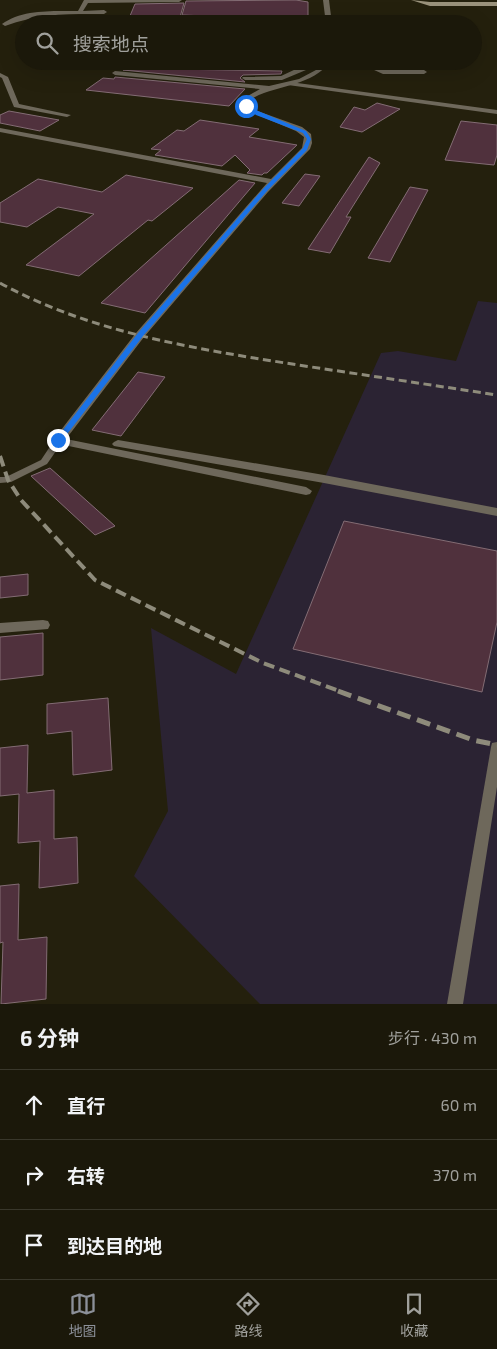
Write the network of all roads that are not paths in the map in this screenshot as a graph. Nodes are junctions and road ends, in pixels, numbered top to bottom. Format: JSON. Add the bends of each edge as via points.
{"nodes":[{"id":1,"x":179,"y":0,"type":"edge"},
{"id":2,"x":326,"y":0,"type":"edge"},
{"id":3,"x":414,"y":0,"type":"edge"},
{"id":4,"x":497,"y":4,"type":"edge"},
{"id":5,"x":104,"y":12,"type":"dead end"},
{"id":6,"x":74,"y":15,"type":"joint"},
{"id":7,"x":328,"y":15,"type":"edge"},
{"id":8,"x":15,"y":18,"type":"edge"},
{"id":9,"x":5,"y":24,"type":"dead end"},
{"id":10,"x":86,"y":70,"type":"edge"},
{"id":11,"x":301,"y":70,"type":"edge"},
{"id":12,"x":315,"y":70,"type":"edge"},
{"id":13,"x":378,"y":70,"type":"edge"},
{"id":14,"x":424,"y":72,"type":"dead end"},
{"id":15,"x":0,"y":75,"type":"edge"},
{"id":16,"x":181,"y":75,"type":"dead end"},
{"id":17,"x":290,"y":84,"type":"junction"},
{"id":18,"x":272,"y":88,"type":"junction"},
{"id":19,"x":497,"y":112,"type":"edge"},
{"id":20,"x":67,"y":115,"type":"dead end"},
{"id":21,"x":0,"y":130,"type":"edge"},
{"id":22,"x":273,"y":182,"type":"junction"},
{"id":23,"x":60,"y":438,"type":"junction"},
{"id":24,"x":0,"y":480,"type":"edge"},
{"id":25,"x":306,"y":491,"type":"dead end"},
{"id":26,"x":497,"y":512,"type":"edge"},
{"id":27,"x":43,"y":625,"type":"dead end"},
{"id":28,"x":0,"y":628,"type":"edge"},
{"id":29,"x":497,"y":747,"type":"edge"},
{"id":30,"x":455,"y":1004,"type":"edge"}],
"edges":[{"from":1,"to":6,"type":"street","via":[[86,1]]},
{"from":2,"to":7,"type":"street"},
{"from":3,"to":4,"type":"street","via":[[430,4]]},
{"from":5,"to":6,"type":"street"},
{"from":8,"to":9,"type":"street"},
{"from":10,"to":18,"type":"street"},
{"from":11,"to":16,"type":"street","via":[[282,78]]},
{"from":12,"to":17,"type":"street"},
{"from":13,"to":14,"type":"street"},
{"from":15,"to":20,"type":"street","via":[[5,77],[16,106]]},
{"from":17,"to":18,"type":"street"},
{"from":17,"to":19,"type":"lane"},
{"from":18,"to":22,"type":"street","via":[[252,95],[246,106],[304,132],[309,139],[306,149]]},
{"from":21,"to":22,"type":"street"},
{"from":22,"to":23,"type":"street","via":[[140,335]]},
{"from":23,"to":24,"type":"lane","via":[[44,462],[8,480]]},
{"from":23,"to":25,"type":"street"},
{"from":23,"to":26,"type":"street","via":[[324,479]]},
{"from":27,"to":28,"type":"street"},
{"from":29,"to":30,"type":"lane"}]}
